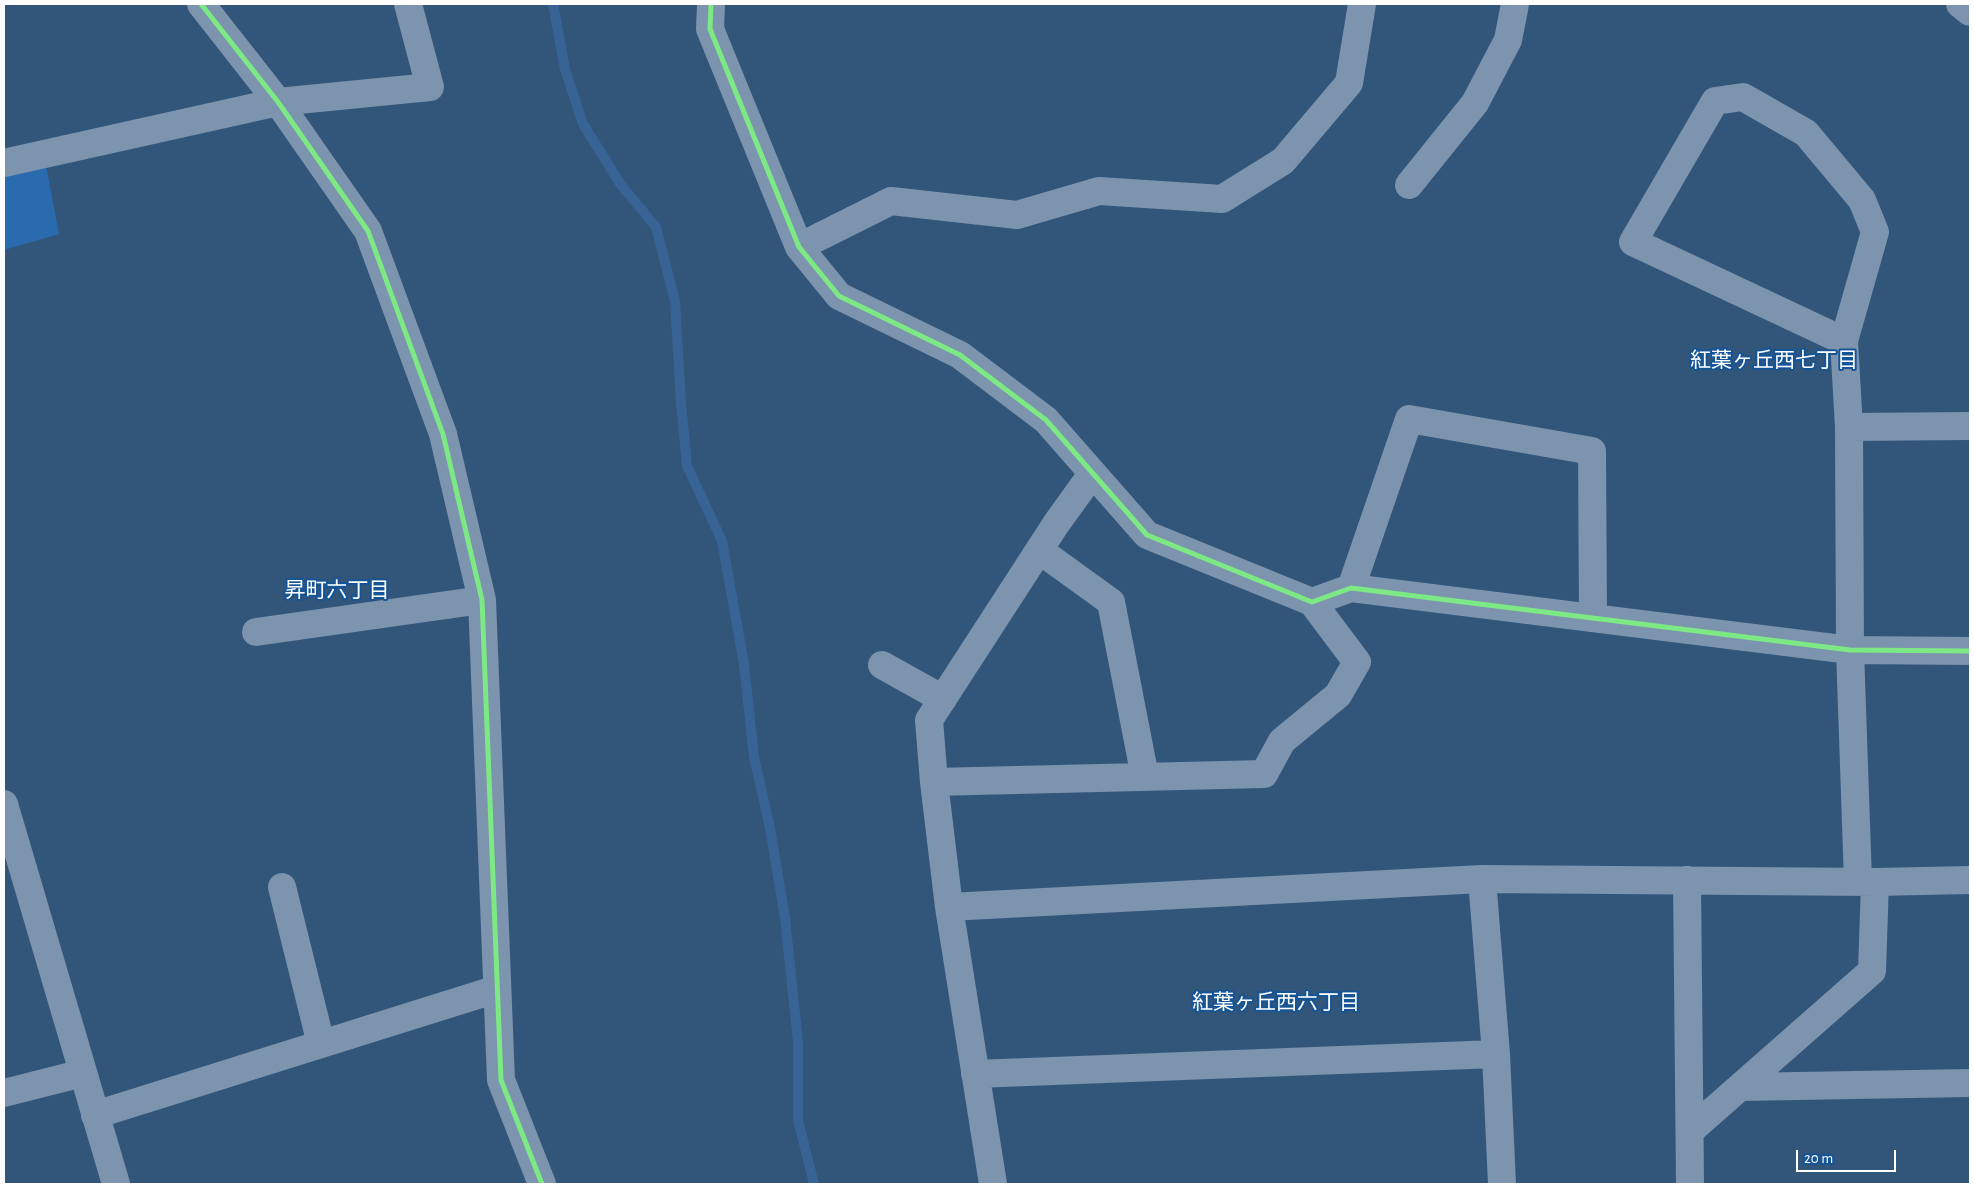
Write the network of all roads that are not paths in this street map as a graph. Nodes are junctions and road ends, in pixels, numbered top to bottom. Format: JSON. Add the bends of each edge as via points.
{"nodes":[{"id":1,"x":200,"y":4,"type":"edge"},
{"id":2,"x":408,"y":4,"type":"edge"},
{"id":3,"x":711,"y":4,"type":"edge"},
{"id":4,"x":1362,"y":4,"type":"edge"},
{"id":5,"x":1515,"y":4,"type":"edge"},
{"id":6,"x":1960,"y":4,"type":"edge"},
{"id":7,"x":1970,"y":12,"type":"edge"},
{"id":8,"x":278,"y":102,"type":"junction"},
{"id":9,"x":4,"y":163,"type":"edge"},
{"id":10,"x":1410,"y":185,"type":"dead end"},
{"id":11,"x":799,"y":247,"type":"junction"},
{"id":12,"x":1844,"y":342,"type":"junction"},
{"id":13,"x":1970,"y":426,"type":"edge"},
{"id":14,"x":1849,"y":427,"type":"junction"},
{"id":15,"x":1092,"y":474,"type":"junction"},
{"id":16,"x":1039,"y":550,"type":"junction"},
{"id":17,"x":1351,"y":588,"type":"junction"},
{"id":18,"x":482,"y":600,"type":"junction"},
{"id":19,"x":1312,"y":602,"type":"junction"},
{"id":20,"x":1593,"y":618,"type":"junction"},
{"id":21,"x":256,"y":632,"type":"dead end"},
{"id":22,"x":1850,"y":650,"type":"junction"},
{"id":23,"x":1970,"y":651,"type":"edge"},
{"id":24,"x":882,"y":665,"type":"dead end"},
{"id":25,"x":943,"y":699,"type":"junction"},
{"id":26,"x":1145,"y":777,"type":"junction"},
{"id":27,"x":934,"y":782,"type":"junction"},
{"id":28,"x":4,"y":804,"type":"edge"},
{"id":29,"x":1482,"y":879,"type":"junction"},
{"id":30,"x":1686,"y":880,"type":"junction"},
{"id":31,"x":1970,"y":880,"type":"edge"},
{"id":32,"x":1867,"y":881,"type":"junction"},
{"id":33,"x":282,"y":887,"type":"dead end"},
{"id":34,"x":948,"y":907,"type":"junction"},
{"id":35,"x":497,"y":989,"type":"junction"},
{"id":36,"x":321,"y":1044,"type":"junction"},
{"id":37,"x":1496,"y":1054,"type":"junction"},
{"id":38,"x":82,"y":1073,"type":"junction"},
{"id":39,"x":976,"y":1074,"type":"junction"},
{"id":40,"x":1970,"y":1084,"type":"edge"},
{"id":41,"x":1740,"y":1087,"type":"junction"},
{"id":42,"x":4,"y":1093,"type":"edge"},
{"id":43,"x":95,"y":1115,"type":"junction"},
{"id":44,"x":1690,"y":1131,"type":"junction"},
{"id":45,"x":116,"y":1184,"type":"edge"},
{"id":46,"x":542,"y":1184,"type":"edge"},
{"id":47,"x":993,"y":1184,"type":"edge"},
{"id":48,"x":1502,"y":1184,"type":"edge"},
{"id":49,"x":1690,"y":1184,"type":"edge"}],
"edges":[{"from":1,"to":8,"type":"street"},
{"from":2,"to":8,"type":"street","via":[[430,87]]},
{"from":3,"to":11,"type":"street","via":[[710,29]]},
{"from":4,"to":11,"type":"street","via":[[1349,83],[1283,161],[1222,199],[1099,190],[1017,215],[891,200]]},
{"from":5,"to":10,"type":"street","via":[[1508,40],[1475,103]]},
{"from":6,"to":7,"type":"street"},
{"from":8,"to":9,"type":"street"},
{"from":8,"to":18,"type":"street","via":[[368,231],[443,434]]},
{"from":11,"to":15,"type":"street","via":[[838,296],[960,355],[1046,420]]},
{"from":12,"to":12,"type":"street","via":[[1875,232],[1862,200],[1806,133],[1743,96],[1715,102],[1634,242]]},
{"from":12,"to":14,"type":"street"},
{"from":13,"to":14,"type":"street"},
{"from":14,"to":22,"type":"street"},
{"from":15,"to":16,"type":"street"},
{"from":15,"to":19,"type":"street","via":[[1147,534]]},
{"from":16,"to":25,"type":"street"},
{"from":16,"to":26,"type":"street","via":[[1111,602]]},
{"from":17,"to":19,"type":"street"},
{"from":17,"to":20,"type":"street"},
{"from":17,"to":20,"type":"street","via":[[1409,419],[1592,451]]},
{"from":18,"to":21,"type":"street"},
{"from":18,"to":35,"type":"street"},
{"from":19,"to":26,"type":"street","via":[[1357,662],[1338,695],[1282,742],[1264,774]]},
{"from":20,"to":22,"type":"street"},
{"from":22,"to":23,"type":"street"},
{"from":22,"to":32,"type":"street"},
{"from":24,"to":25,"type":"street"},
{"from":25,"to":27,"type":"street","via":[[929,720]]},
{"from":26,"to":27,"type":"street"},
{"from":27,"to":34,"type":"street"},
{"from":28,"to":38,"type":"street"},
{"from":29,"to":30,"type":"street"},
{"from":29,"to":34,"type":"street"},
{"from":29,"to":37,"type":"street"},
{"from":30,"to":32,"type":"street"},
{"from":30,"to":44,"type":"street"},
{"from":31,"to":32,"type":"street"},
{"from":32,"to":41,"type":"street","via":[[1872,971]]},
{"from":33,"to":36,"type":"street"},
{"from":34,"to":39,"type":"street"},
{"from":35,"to":36,"type":"street"},
{"from":35,"to":46,"type":"street","via":[[501,1080]]},
{"from":36,"to":43,"type":"street"},
{"from":37,"to":39,"type":"street"},
{"from":37,"to":48,"type":"street"},
{"from":38,"to":42,"type":"street"},
{"from":38,"to":43,"type":"street"},
{"from":39,"to":47,"type":"street"},
{"from":40,"to":41,"type":"street"},
{"from":41,"to":44,"type":"street"},
{"from":43,"to":45,"type":"street"},
{"from":44,"to":49,"type":"street"}]}
